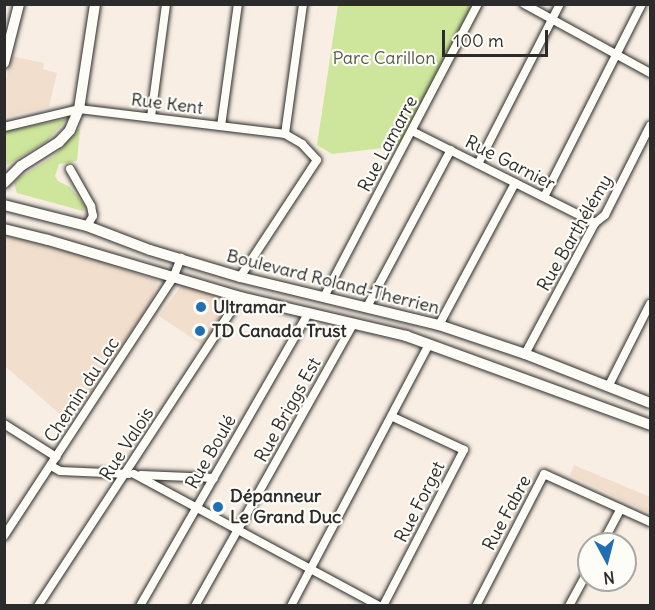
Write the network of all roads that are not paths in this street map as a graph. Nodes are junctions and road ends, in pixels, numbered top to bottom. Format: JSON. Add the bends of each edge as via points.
{"nodes":[{"id":1,"x":18,"y":4,"type":"edge"},
{"id":2,"x":95,"y":4,"type":"edge"},
{"id":3,"x":166,"y":4,"type":"edge"},
{"id":4,"x":238,"y":4,"type":"edge"},
{"id":5,"x":303,"y":4,"type":"edge"},
{"id":6,"x":478,"y":4,"type":"edge"},
{"id":7,"x":524,"y":4,"type":"edge"},
{"id":8,"x":560,"y":4,"type":"edge"},
{"id":9,"x":642,"y":4,"type":"edge"},
{"id":10,"x":552,"y":20,"type":"junction"},
{"id":11,"x":617,"y":55,"type":"junction"},
{"id":12,"x":4,"y":63,"type":"edge"},
{"id":13,"x":651,"y":73,"type":"edge"},
{"id":14,"x":79,"y":109,"type":"junction"},
{"id":15,"x":150,"y":117,"type":"junction"},
{"id":16,"x":220,"y":126,"type":"junction"},
{"id":17,"x":651,"y":126,"type":"edge"},
{"id":18,"x":4,"y":127,"type":"edge"},
{"id":19,"x":412,"y":131,"type":"junction"},
{"id":20,"x":285,"y":134,"type":"junction"},
{"id":21,"x":451,"y":150,"type":"junction"},
{"id":22,"x":478,"y":164,"type":"junction"},
{"id":23,"x":70,"y":169,"type":"dead end"},
{"id":24,"x":4,"y":183,"type":"edge"},
{"id":25,"x":515,"y":183,"type":"junction"},
{"id":26,"x":544,"y":197,"type":"junction"},
{"id":27,"x":4,"y":205,"type":"edge"},
{"id":28,"x":595,"y":223,"type":"junction"},
{"id":29,"x":87,"y":226,"type":"junction"},
{"id":30,"x":4,"y":229,"type":"edge"},
{"id":31,"x":181,"y":258,"type":"junction"},
{"id":32,"x":240,"y":277,"type":"junction"},
{"id":33,"x":173,"y":278,"type":"junction"},
{"id":34,"x":240,"y":297,"type":"junction"},
{"id":35,"x":324,"y":297,"type":"junction"},
{"id":36,"x":651,"y":304,"type":"edge"},
{"id":37,"x":367,"y":307,"type":"junction"},
{"id":38,"x":308,"y":314,"type":"junction"},
{"id":39,"x":354,"y":324,"type":"junction"},
{"id":40,"x":440,"y":325,"type":"junction"},
{"id":41,"x":429,"y":344,"type":"junction"},
{"id":42,"x":525,"y":354,"type":"junction"},
{"id":43,"x":608,"y":387,"type":"junction"},
{"id":44,"x":651,"y":403,"type":"edge"},
{"id":45,"x":393,"y":417,"type":"junction"},
{"id":46,"x":4,"y":424,"type":"edge"},
{"id":47,"x":651,"y":425,"type":"edge"},
{"id":48,"x":57,"y":457,"type":"junction"},
{"id":49,"x":51,"y":466,"type":"junction"},
{"id":50,"x":130,"y":474,"type":"junction"},
{"id":51,"x":214,"y":478,"type":"junction"},
{"id":52,"x":197,"y":508,"type":"junction"},
{"id":53,"x":621,"y":509,"type":"junction"},
{"id":54,"x":651,"y":522,"type":"edge"},
{"id":55,"x":237,"y":530,"type":"junction"},
{"id":56,"x":609,"y":532,"type":"edge"},
{"id":57,"x":4,"y":536,"type":"edge"},
{"id":58,"x":310,"y":570,"type":"junction"},
{"id":59,"x":577,"y":591,"type":"edge"},
{"id":60,"x":38,"y":606,"type":"edge"},
{"id":61,"x":140,"y":606,"type":"edge"},
{"id":62,"x":195,"y":606,"type":"edge"},
{"id":63,"x":291,"y":606,"type":"edge"},
{"id":64,"x":381,"y":606,"type":"edge"},
{"id":65,"x":476,"y":606,"type":"edge"},
{"id":66,"x":569,"y":606,"type":"edge"}],
"edges":[{"from":1,"to":12,"type":"main road"},
{"from":2,"to":14,"type":"main road"},
{"from":3,"to":15,"type":"street"},
{"from":4,"to":16,"type":"street"},
{"from":5,"to":20,"type":"street"},
{"from":6,"to":19,"type":"street","name":"Rue Lamarre"},
{"from":7,"to":10,"type":"street"},
{"from":8,"to":10,"type":"street"},
{"from":9,"to":11,"type":"street"},
{"from":10,"to":11,"type":"street"},
{"from":10,"to":22,"type":"street"},
{"from":11,"to":13,"type":"street"},
{"from":11,"to":26,"type":"street"},
{"from":14,"to":15,"type":"street","name":"Rue Kent"},
{"from":14,"to":18,"type":"street","name":"Rue Kent"},
{"from":14,"to":24,"type":"main road","via":[[70,130],[59,142],[21,166]]},
{"from":15,"to":16,"type":"street","name":"Rue Kent"},
{"from":16,"to":20,"type":"street","name":"Rue Kent"},
{"from":17,"to":28,"type":"street","name":"Rue Barthélémy","via":[[605,215]]},
{"from":19,"to":21,"type":"street","name":"Rue Garnier"},
{"from":19,"to":35,"type":"street","name":"Rue Lamarre"},
{"from":20,"to":32,"type":"street","name":"Rue Kent","via":[[312,152],[316,160]]},
{"from":21,"to":22,"type":"street","name":"Rue Garnier"},
{"from":21,"to":37,"type":"street"},
{"from":22,"to":25,"type":"street","name":"Rue Garnier"},
{"from":23,"to":29,"type":"street","via":[[91,206],[93,216]]},
{"from":25,"to":26,"type":"street","name":"Rue Garnier"},
{"from":25,"to":40,"type":"street"},
{"from":26,"to":28,"type":"street","name":"Rue Garnier"},
{"from":27,"to":29,"type":"main road","name":"Boulevard Roland-Therrien"},
{"from":28,"to":42,"type":"street","name":"Rue Barthélémy"},
{"from":29,"to":31,"type":"main road","name":"Boulevard Roland-Therrien"},
{"from":30,"to":33,"type":"main road","name":"Boulevard Roland-Therrien"},
{"from":31,"to":32,"type":"main road","name":"Boulevard Roland-Therrien"},
{"from":31,"to":33,"type":"street","name":"Chemin du Lac"},
{"from":32,"to":35,"type":"main road","name":"Boulevard Roland-Therrien"},
{"from":33,"to":34,"type":"main road","name":"Boulevard Roland-Therrien"},
{"from":33,"to":48,"type":"street","name":"Chemin du Lac"},
{"from":34,"to":38,"type":"main road","name":"Boulevard Roland-Therrien"},
{"from":34,"to":50,"type":"street","name":"Rue Valois"},
{"from":35,"to":37,"type":"main road","name":"Boulevard Roland-Therrien"},
{"from":36,"to":43,"type":"street"},
{"from":37,"to":40,"type":"main road","name":"Boulevard Roland-Therrien"},
{"from":38,"to":39,"type":"main road","name":"Boulevard Roland-Therrien"},
{"from":38,"to":51,"type":"street","name":"Rue Boulé"},
{"from":39,"to":41,"type":"main road","name":"Boulevard Roland-Therrien"},
{"from":39,"to":55,"type":"street","name":"Rue Briggs Est"},
{"from":40,"to":42,"type":"main road","name":"Boulevard Roland-Therrien"},
{"from":41,"to":45,"type":"street"},
{"from":41,"to":47,"type":"main road","name":"Boulevard Roland-Therrien"},
{"from":42,"to":43,"type":"main road","name":"Boulevard Roland-Therrien"},
{"from":43,"to":44,"type":"main road","name":"Boulevard Roland-Therrien"},
{"from":45,"to":58,"type":"street"},
{"from":45,"to":64,"type":"street","name":"Rue Forget","via":[[464,450]]},
{"from":46,"to":48,"type":"street"},
{"from":48,"to":49,"type":"street","name":"Chemin du Lac"},
{"from":49,"to":50,"type":"street","via":[[60,471]]},
{"from":49,"to":57,"type":"street","name":"Chemin du Lac"},
{"from":50,"to":51,"type":"street"},
{"from":50,"to":52,"type":"street"},
{"from":50,"to":60,"type":"street","name":"Rue Valois"},
{"from":51,"to":52,"type":"street","name":"Rue Boulé"},
{"from":52,"to":55,"type":"street"},
{"from":52,"to":61,"type":"street","name":"Rue Boulé"},
{"from":53,"to":54,"type":"street","name":"Rue Fabre"},
{"from":53,"to":56,"type":"street"},
{"from":53,"to":65,"type":"street","name":"Rue Fabre","via":[[544,474]]},
{"from":55,"to":58,"type":"street"},
{"from":55,"to":62,"type":"street","name":"Rue Briggs Est"},
{"from":58,"to":63,"type":"street"},
{"from":58,"to":64,"type":"street"},
{"from":59,"to":66,"type":"street"}]}
